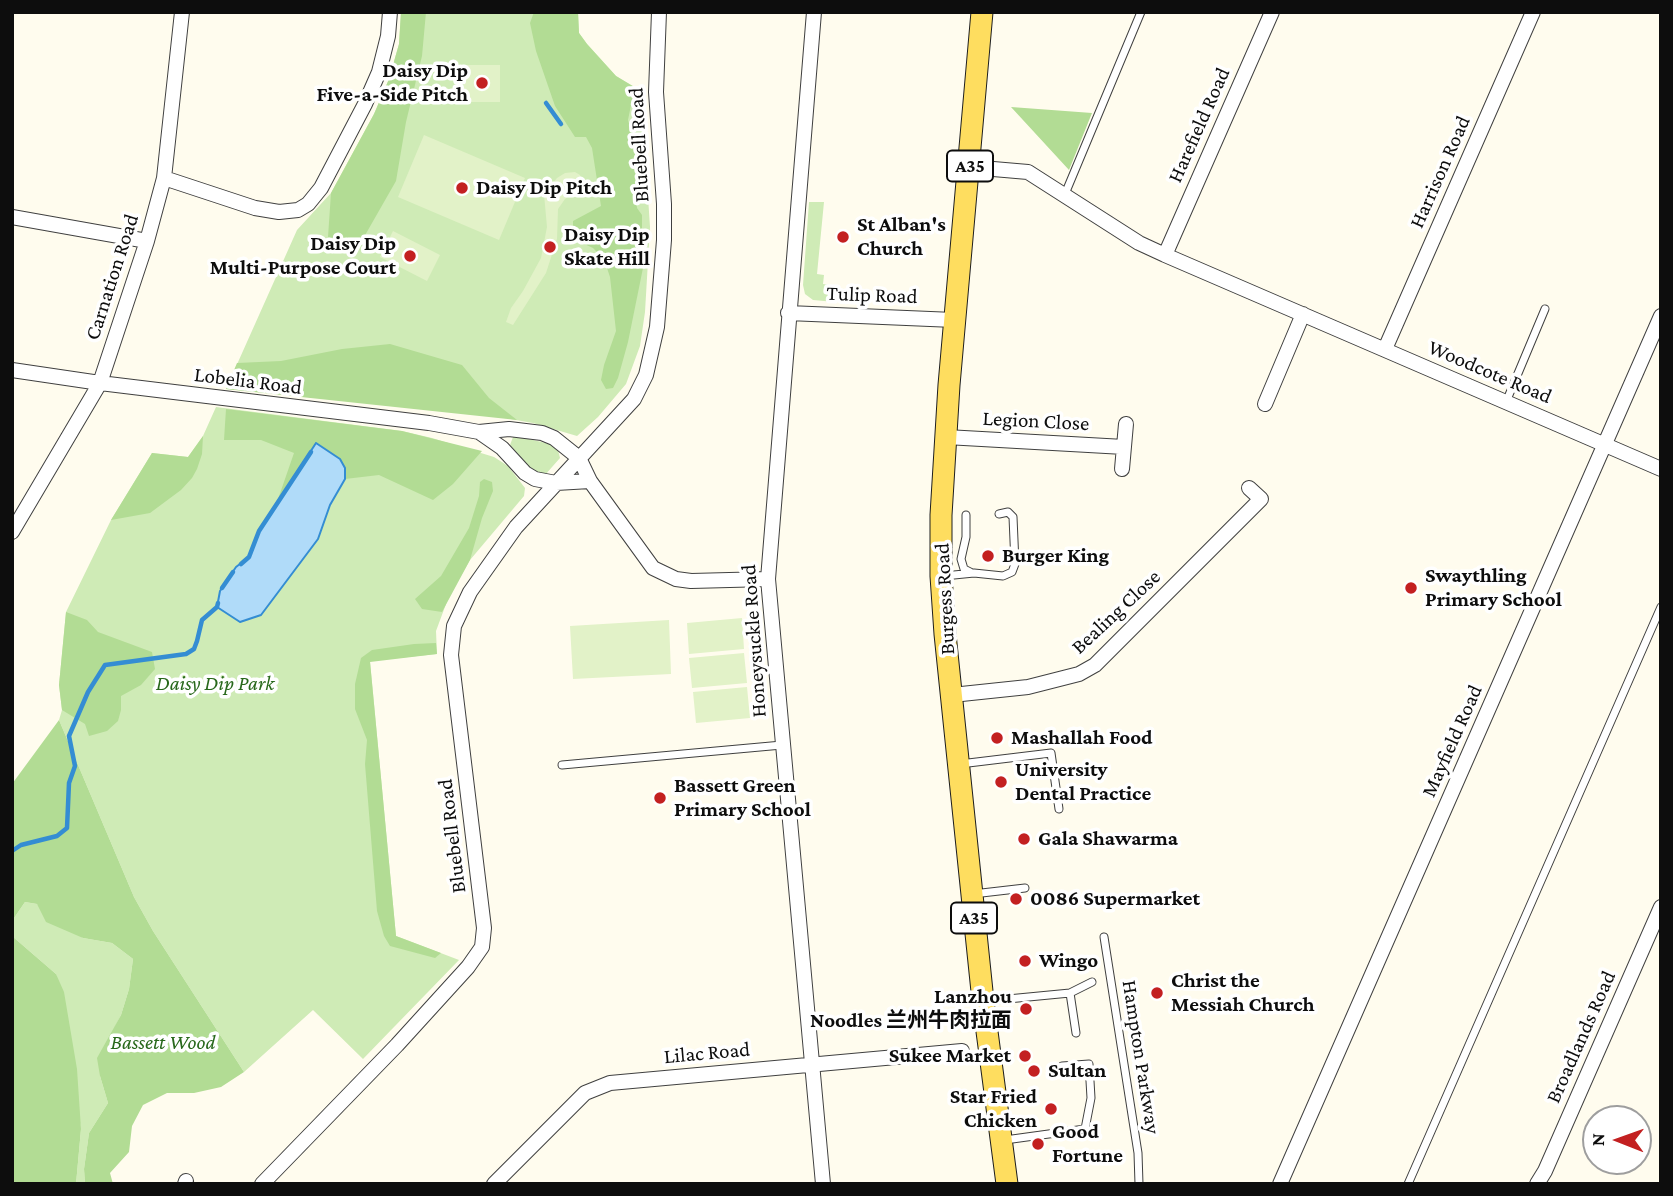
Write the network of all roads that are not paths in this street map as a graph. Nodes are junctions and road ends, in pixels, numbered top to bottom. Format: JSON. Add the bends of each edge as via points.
{"nodes":[{"id":1,"x":182,"y":12,"type":"edge"},
{"id":2,"x":390,"y":12,"type":"edge"},
{"id":3,"x":659,"y":12,"type":"edge"},
{"id":4,"x":814,"y":12,"type":"edge"},
{"id":5,"x":982,"y":12,"type":"edge"},
{"id":6,"x":1141,"y":12,"type":"edge"},
{"id":7,"x":1272,"y":12,"type":"edge"},
{"id":8,"x":1533,"y":12,"type":"edge"},
{"id":9,"x":970,"y":167,"type":"junction"},
{"id":10,"x":164,"y":178,"type":"junction"},
{"id":11,"x":1065,"y":194,"type":"junction"},
{"id":12,"x":12,"y":216,"type":"edge"},
{"id":13,"x":147,"y":241,"type":"junction"},
{"id":14,"x":1165,"y":255,"type":"junction"},
{"id":15,"x":1545,"y":309,"type":"dead end"},
{"id":16,"x":789,"y":313,"type":"junction"},
{"id":17,"x":1303,"y":314,"type":"junction"},
{"id":18,"x":1661,"y":316,"type":"edge"},
{"id":19,"x":954,"y":320,"type":"junction"},
{"id":20,"x":1385,"y":349,"type":"junction"},
{"id":21,"x":12,"y":370,"type":"edge"},
{"id":22,"x":100,"y":383,"type":"junction"},
{"id":23,"x":1506,"y":402,"type":"junction"},
{"id":24,"x":1265,"y":404,"type":"dead end"},
{"id":25,"x":1126,"y":424,"type":"dead end"},
{"id":26,"x":479,"y":432,"type":"junction"},
{"id":27,"x":946,"y":438,"type":"junction"},
{"id":28,"x":1605,"y":444,"type":"junction"},
{"id":29,"x":1124,"y":447,"type":"junction"},
{"id":30,"x":579,"y":458,"type":"junction"},
{"id":31,"x":1122,"y":469,"type":"dead end"},
{"id":32,"x":1661,"y":469,"type":"edge"},
{"id":33,"x":590,"y":481,"type":"junction"},
{"id":34,"x":556,"y":483,"type":"junction"},
{"id":35,"x":1249,"y":488,"type":"dead end"},
{"id":36,"x":999,"y":514,"type":"dead end"},
{"id":37,"x":966,"y":515,"type":"dead end"},
{"id":38,"x":16,"y":517,"type":"edge"},
{"id":39,"x":12,"y":533,"type":"edge"},
{"id":40,"x":974,"y":573,"type":"junction"},
{"id":41,"x":941,"y":576,"type":"junction"},
{"id":42,"x":768,"y":579,"type":"junction"},
{"id":43,"x":1661,"y":607,"type":"edge"},
{"id":44,"x":952,"y":695,"type":"junction"},
{"id":45,"x":782,"y":745,"type":"junction"},
{"id":46,"x":959,"y":764,"type":"junction"},
{"id":47,"x":562,"y":765,"type":"dead end"},
{"id":48,"x":1059,"y":809,"type":"dead end"},
{"id":49,"x":1025,"y":888,"type":"dead end"},
{"id":50,"x":972,"y":894,"type":"junction"},
{"id":51,"x":1661,"y":907,"type":"edge"},
{"id":52,"x":1104,"y":937,"type":"dead end"},
{"id":53,"x":1092,"y":982,"type":"dead end"},
{"id":54,"x":1070,"y":993,"type":"junction"},
{"id":55,"x":983,"y":1001,"type":"junction"},
{"id":56,"x":1076,"y":1033,"type":"dead end"},
{"id":57,"x":962,"y":1051,"type":"dead end"},
{"id":58,"x":814,"y":1066,"type":"junction"},
{"id":59,"x":1062,"y":1066,"type":"dead end"},
{"id":60,"x":1000,"y":1141,"type":"junction"},
{"id":61,"x":262,"y":1184,"type":"edge"},
{"id":62,"x":494,"y":1184,"type":"edge"},
{"id":63,"x":823,"y":1184,"type":"edge"},
{"id":64,"x":1007,"y":1184,"type":"edge"},
{"id":65,"x":1139,"y":1184,"type":"edge"},
{"id":66,"x":1280,"y":1184,"type":"edge"},
{"id":67,"x":1408,"y":1184,"type":"edge"},
{"id":68,"x":1537,"y":1184,"type":"edge"}],
"edges":[{"from":1,"to":10,"type":"street","name":"Carnation Road"},
{"from":2,"to":10,"type":"street","via":[[379,72],[321,188],[308,204],[279,212],[255,208]]},
{"from":3,"to":30,"type":"street","name":"Bluebell Road","via":[[656,92],[664,216],[656,338],[641,389]]},
{"from":4,"to":16,"type":"street","name":"Honeysuckle Road"},
{"from":5,"to":9,"type":"main road","name":"Burgess Road","number":"A35"},
{"from":6,"to":11,"type":"lane"},
{"from":7,"to":14,"type":"street","name":"Harefield Road"},
{"from":8,"to":20,"type":"street","name":"Harrison Road"},
{"from":9,"to":11,"type":"street","name":"Woodcote Road","via":[[1028,172]]},
{"from":9,"to":19,"type":"main road","name":"Burgess Road","number":"A35"},
{"from":10,"to":13,"type":"street","name":"Carnation Road"},
{"from":11,"to":14,"type":"street","name":"Woodcote Road"},
{"from":12,"to":13,"type":"street"},
{"from":13,"to":22,"type":"street","name":"Carnation Road"},
{"from":14,"to":17,"type":"street","name":"Woodcote Road"},
{"from":15,"to":23,"type":"lane"},
{"from":16,"to":19,"type":"street","name":"Tulip Road"},
{"from":16,"to":42,"type":"street","name":"Honeysuckle Road"},
{"from":17,"to":20,"type":"street","name":"Woodcote Road"},
{"from":17,"to":24,"type":"street"},
{"from":18,"to":28,"type":"street","name":"Mayfield Road"},
{"from":19,"to":27,"type":"main road","name":"Burgess Road","number":"A35"},
{"from":20,"to":23,"type":"street","name":"Woodcote Road"},
{"from":21,"to":22,"type":"street","name":"Lobelia Road"},
{"from":22,"to":26,"type":"street","name":"Lobelia Road"},
{"from":22,"to":38,"type":"street","name":"Carnation Road"},
{"from":23,"to":28,"type":"street","name":"Woodcote Road"},
{"from":25,"to":29,"type":"street"},
{"from":26,"to":30,"type":"street","name":"Lobelia Road","via":[[531,430],[554,438]]},
{"from":26,"to":34,"type":"street","name":"Lobelia Road","via":[[525,473]]},
{"from":27,"to":29,"type":"street","name":"Legion Close"},
{"from":27,"to":41,"type":"main road","name":"Burgess Road","number":"A35"},
{"from":28,"to":32,"type":"street","name":"Woodcote Road"},
{"from":28,"to":66,"type":"street","name":"Mayfield Road"},
{"from":29,"to":31,"type":"street"},
{"from":30,"to":33,"type":"street"},
{"from":30,"to":34,"type":"street","name":"Bluebell Road"},
{"from":33,"to":34,"type":"street"},
{"from":33,"to":42,"type":"street","via":[[653,568],[691,581]]},
{"from":34,"to":61,"type":"street","name":"Bluebell Road","via":[[489,563],[458,614],[452,639],[484,928],[482,947],[442,996]]},
{"from":35,"to":44,"type":"street","name":"Bealing Close","via":[[1261,499],[1095,665],[1079,674],[1028,687]]},
{"from":36,"to":40,"type":"lane","via":[[1013,514],[1014,570],[1003,576]]},
{"from":37,"to":40,"type":"lane","via":[[962,564]]},
{"from":38,"to":39,"type":"street","name":"Carnation Road"},
{"from":40,"to":41,"type":"lane"},
{"from":41,"to":44,"type":"main road","name":"Burgess Road","number":"A35"},
{"from":42,"to":45,"type":"street","name":"Honeysuckle Road"},
{"from":43,"to":67,"type":"lane"},
{"from":44,"to":46,"type":"main road","name":"Burgess Road","number":"A35"},
{"from":45,"to":47,"type":"lane"},
{"from":45,"to":58,"type":"street","name":"Honeysuckle Road"},
{"from":46,"to":48,"type":"lane","via":[[1051,753]]},
{"from":46,"to":50,"type":"main road","name":"Burgess Road","number":"A35"},
{"from":49,"to":50,"type":"lane"},
{"from":50,"to":55,"type":"main road","name":"Burgess Road","number":"A35"},
{"from":51,"to":68,"type":"street","name":"Broadlands Road"},
{"from":52,"to":65,"type":"lane","name":"Hampton Parkway"},
{"from":53,"to":54,"type":"lane"},
{"from":54,"to":55,"type":"lane"},
{"from":54,"to":56,"type":"lane"},
{"from":55,"to":60,"type":"main road","name":"Burgess Road","number":"A35"},
{"from":57,"to":58,"type":"street","name":"Lilac Road"},
{"from":58,"to":62,"type":"street","name":"Lilac Road","via":[[596,1087]]},
{"from":58,"to":63,"type":"street","name":"Honeysuckle Road"},
{"from":59,"to":60,"type":"lane","via":[[1089,1063],[1091,1098],[1085,1129]]},
{"from":60,"to":64,"type":"main road","name":"Burgess Road","number":"A35"}]}
